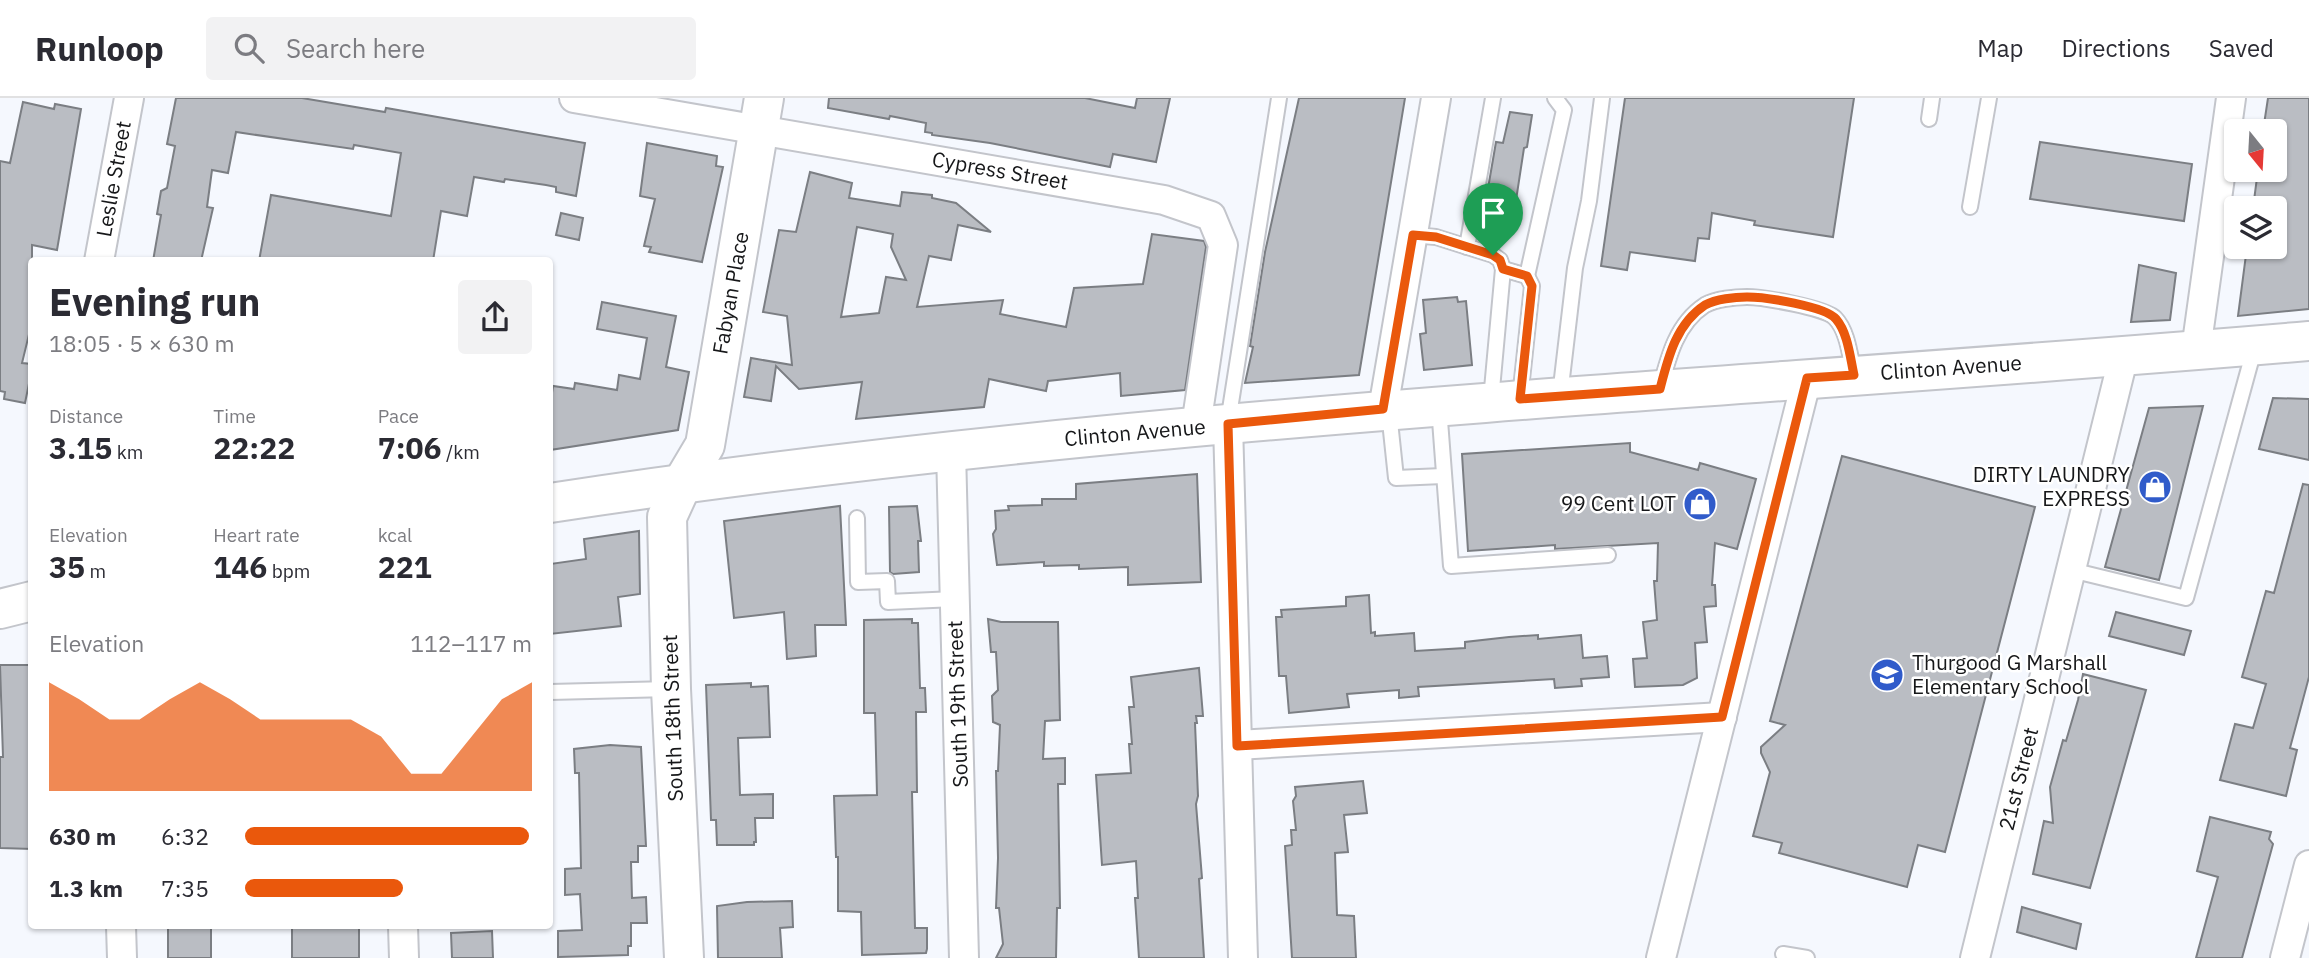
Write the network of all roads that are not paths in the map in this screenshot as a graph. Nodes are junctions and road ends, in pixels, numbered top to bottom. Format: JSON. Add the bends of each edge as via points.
{"nodes":[{"id":1,"x":129,"y":98,"type":"edge"},
{"id":2,"x":575,"y":98,"type":"edge"},
{"id":3,"x":1279,"y":98,"type":"edge"},
{"id":4,"x":1436,"y":98,"type":"edge"},
{"id":5,"x":1493,"y":98,"type":"edge"},
{"id":6,"x":1555,"y":98,"type":"edge"},
{"id":7,"x":1602,"y":98,"type":"edge"},
{"id":8,"x":1932,"y":98,"type":"edge"},
{"id":9,"x":1989,"y":98,"type":"edge"},
{"id":10,"x":2231,"y":98,"type":"edge"},
{"id":11,"x":761,"y":114,"type":"edge"},
{"id":12,"x":1929,"y":119,"type":"dead end"},
{"id":13,"x":1970,"y":206,"type":"dead end"},
{"id":14,"x":1413,"y":235,"type":"junction"},
{"id":15,"x":1467,"y":247,"type":"junction"},
{"id":16,"x":100,"y":257,"type":"edge"},
{"id":17,"x":1503,"y":269,"type":"junction"},
{"id":18,"x":1527,"y":276,"type":"junction"},
{"id":19,"x":2309,"y":341,"type":"edge"},
{"id":20,"x":2255,"y":345,"type":"junction"},
{"id":21,"x":2196,"y":350,"type":"junction"},
{"id":22,"x":2124,"y":355,"type":"junction"},
{"id":23,"x":1854,"y":375,"type":"junction"},
{"id":24,"x":1807,"y":378,"type":"junction"},
{"id":25,"x":1660,"y":389,"type":"junction"},
{"id":26,"x":1559,"y":396,"type":"junction"},
{"id":27,"x":1505,"y":400,"type":"junction"},
{"id":28,"x":1439,"y":405,"type":"junction"},
{"id":29,"x":1386,"y":409,"type":"junction"},
{"id":30,"x":1212,"y":425,"type":"junction"},
{"id":31,"x":951,"y":451,"type":"junction"},
{"id":32,"x":1443,"y":476,"type":"junction"},
{"id":33,"x":683,"y":482,"type":"junction"},
{"id":34,"x":553,"y":503,"type":"edge"},
{"id":35,"x":857,"y":518,"type":"dead end"},
{"id":36,"x":1608,"y":555,"type":"dead end"},
{"id":37,"x":2071,"y":570,"type":"junction"},
{"id":38,"x":955,"y":599,"type":"junction"},
{"id":39,"x":28,"y":602,"type":"edge"},
{"id":40,"x":0,"y":609,"type":"edge"},
{"id":41,"x":671,"y":690,"type":"junction"},
{"id":42,"x":553,"y":692,"type":"edge"},
{"id":43,"x":1722,"y":717,"type":"junction"},
{"id":44,"x":1237,"y":746,"type":"junction"},
{"id":45,"x":2309,"y":865,"type":"edge"},
{"id":46,"x":121,"y":929,"type":"edge"},
{"id":47,"x":403,"y":929,"type":"edge"},
{"id":48,"x":1783,"y":954,"type":"dead end"},
{"id":49,"x":122,"y":958,"type":"edge"},
{"id":50,"x":404,"y":958,"type":"edge"},
{"id":51,"x":684,"y":958,"type":"edge"},
{"id":52,"x":964,"y":958,"type":"edge"},
{"id":53,"x":1243,"y":958,"type":"edge"},
{"id":54,"x":1661,"y":958,"type":"edge"},
{"id":55,"x":1807,"y":958,"type":"edge"},
{"id":56,"x":1975,"y":958,"type":"edge"},
{"id":57,"x":2285,"y":958,"type":"edge"}],
"edges":[{"from":1,"to":16,"type":"street","name":"Leslie Street"},
{"from":2,"to":11,"type":"street","name":"Cypress Street"},
{"from":3,"to":30,"type":"lane"},
{"from":4,"to":14,"type":"street"},
{"from":5,"to":15,"type":"lane"},
{"from":6,"to":18,"type":"lane","via":[[1564,110]]},
{"from":7,"to":26,"type":"lane"},
{"from":8,"to":12,"type":"lane"},
{"from":9,"to":13,"type":"lane"},
{"from":10,"to":21,"type":"street"},
{"from":11,"to":30,"type":"street","name":"Cypress Street","via":[[1164,200],[1211,215],[1223,245]]},
{"from":11,"to":33,"type":"main road","name":"Fabyan Place","via":[[705,445]]},
{"from":14,"to":15,"type":"lane"},
{"from":14,"to":29,"type":"street"},
{"from":15,"to":17,"type":"lane","via":[[1493,255]]},
{"from":17,"to":18,"type":"lane"},
{"from":17,"to":27,"type":"lane"},
{"from":18,"to":27,"type":"lane","via":[[1532,286]]},
{"from":19,"to":20,"type":"main road","name":"Clinton Avenue"},
{"from":20,"to":21,"type":"main road","name":"Clinton Avenue"},
{"from":20,"to":37,"type":"lane","via":[[2186,598]]},
{"from":21,"to":22,"type":"main road","name":"Clinton Avenue"},
{"from":22,"to":23,"type":"main road","name":"Clinton Avenue"},
{"from":22,"to":37,"type":"street","name":"21st Street"},
{"from":23,"to":24,"type":"main road","name":"Clinton Avenue"},
{"from":23,"to":25,"type":"lane","via":[[1845,336],[1835,317],[1814,308],[1748,297],[1706,304],[1693,316],[1671,348]]},
{"from":24,"to":25,"type":"main road","name":"Clinton Avenue"},
{"from":24,"to":43,"type":"street"},
{"from":25,"to":26,"type":"main road","name":"Clinton Avenue"},
{"from":26,"to":27,"type":"main road","name":"Clinton Avenue"},
{"from":27,"to":28,"type":"main road","name":"Clinton Avenue"},
{"from":28,"to":29,"type":"main road","name":"Clinton Avenue"},
{"from":28,"to":32,"type":"lane"},
{"from":29,"to":30,"type":"main road","name":"Clinton Avenue"},
{"from":29,"to":32,"type":"lane","via":[[1396,478]]},
{"from":30,"to":31,"type":"main road","name":"Clinton Avenue"},
{"from":30,"to":44,"type":"street"},
{"from":31,"to":33,"type":"main road","name":"Clinton Avenue"},
{"from":31,"to":38,"type":"street","name":"South 19th Street"},
{"from":32,"to":36,"type":"lane","via":[[1451,566]]},
{"from":33,"to":34,"type":"main road","name":"Clinton Avenue"},
{"from":33,"to":41,"type":"main road","name":"South 18th Street","via":[[667,517]]},
{"from":35,"to":38,"type":"lane","via":[[858,582],[887,581],[888,602]]},
{"from":37,"to":56,"type":"street","name":"21st Street"},
{"from":38,"to":52,"type":"street","name":"South 19th Street"},
{"from":39,"to":40,"type":"main road"},
{"from":41,"to":42,"type":"lane"},
{"from":41,"to":51,"type":"main road","name":"South 18th Street"},
{"from":43,"to":44,"type":"street"},
{"from":43,"to":54,"type":"street"},
{"from":44,"to":53,"type":"street"},
{"from":45,"to":57,"type":"street"},
{"from":46,"to":49,"type":"street"},
{"from":47,"to":50,"type":"street"},
{"from":48,"to":55,"type":"lane"}]}
